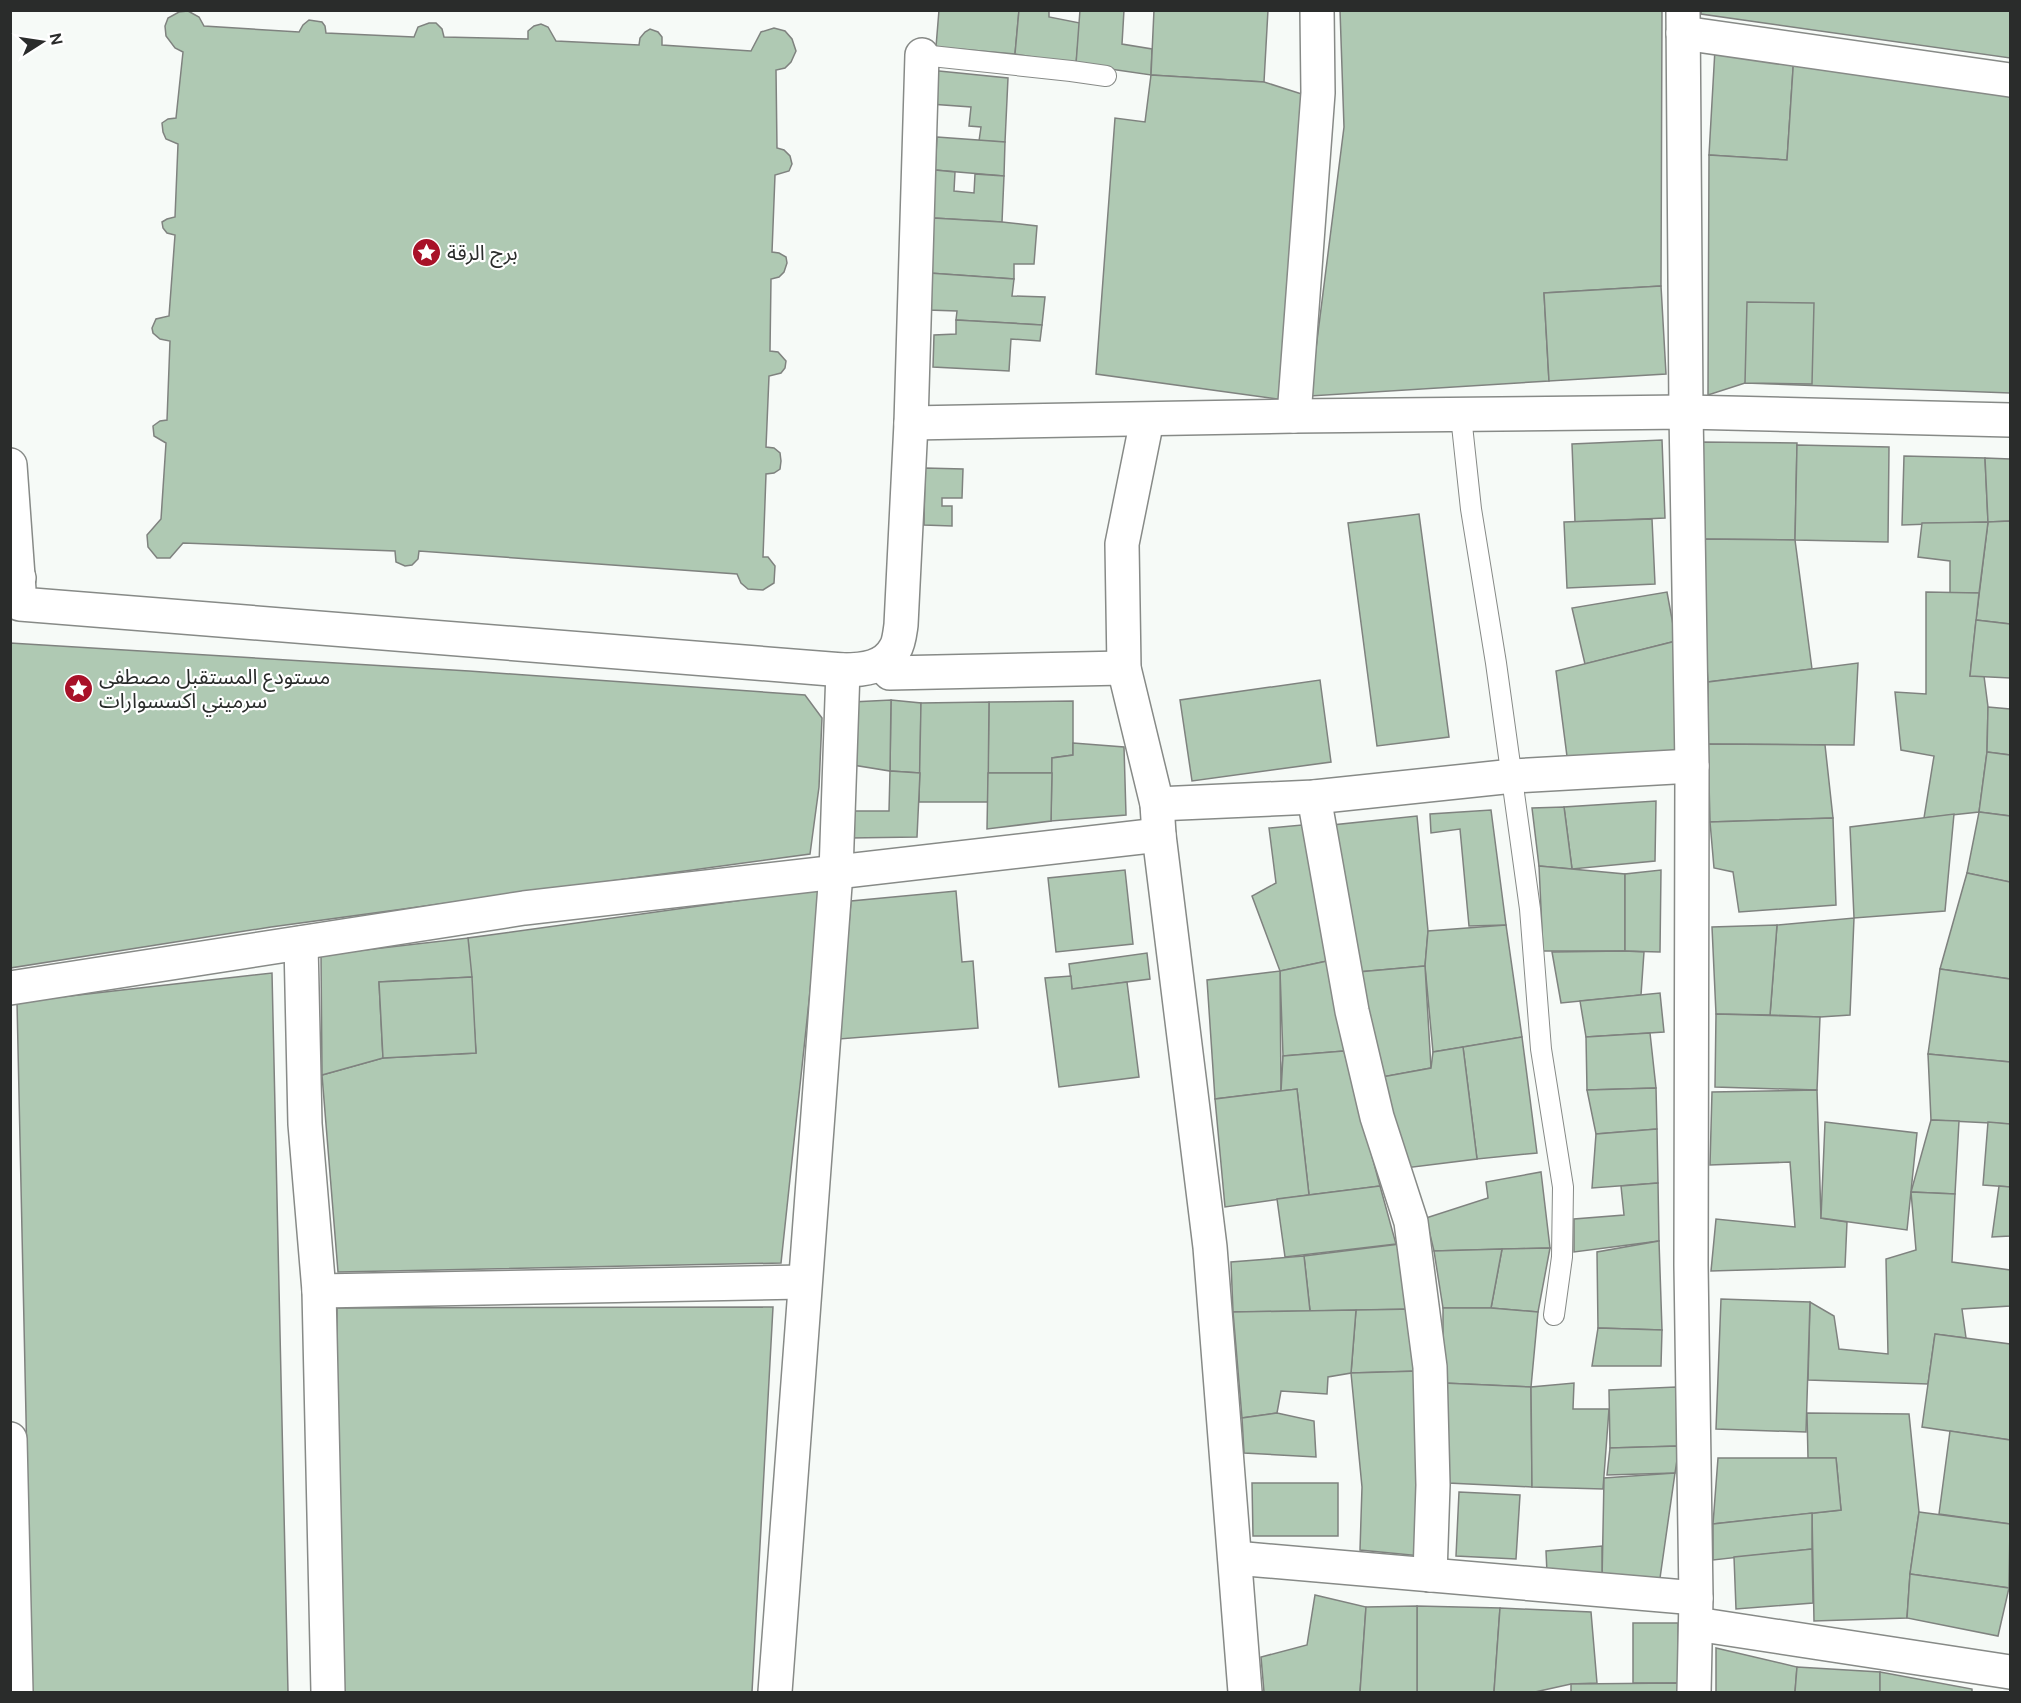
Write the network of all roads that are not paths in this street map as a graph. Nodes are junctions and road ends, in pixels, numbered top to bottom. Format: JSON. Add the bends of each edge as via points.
{"nodes":[{"id":1,"x":1317,"y":10,"type":"edge"},
{"id":2,"x":1683,"y":22,"type":"edge"},
{"id":3,"x":922,"y":55,"type":"joint"},
{"id":4,"x":1106,"y":76,"type":"dead end"},
{"id":5,"x":2010,"y":80,"type":"edge"},
{"id":6,"x":1686,"y":412,"type":"junction"},
{"id":7,"x":1294,"y":416,"type":"junction"},
{"id":8,"x":1461,"y":416,"type":"junction"},
{"id":9,"x":1148,"y":420,"type":"junction"},
{"id":10,"x":2010,"y":420,"type":"edge"},
{"id":11,"x":911,"y":423,"type":"junction"},
{"id":12,"x":10,"y":465,"type":"edge"},
{"id":13,"x":13,"y":579,"type":"edge"},
{"id":14,"x":882,"y":663,"type":"junction"},
{"id":15,"x":1124,"y":668,"type":"junction"},
{"id":16,"x":843,"y":670,"type":"junction"},
{"id":17,"x":1692,"y":766,"type":"junction"},
{"id":18,"x":1513,"y":776,"type":"junction"},
{"id":19,"x":1314,"y":798,"type":"junction"},
{"id":20,"x":1158,"y":820,"type":"junction"},
{"id":21,"x":836,"y":872,"type":"junction"},
{"id":22,"x":301,"y":943,"type":"junction"},
{"id":23,"x":10,"y":988,"type":"edge"},
{"id":24,"x":804,"y":1282,"type":"junction"},
{"id":25,"x":319,"y":1291,"type":"junction"},
{"id":26,"x":1554,"y":1314,"type":"dead end"},
{"id":27,"x":10,"y":1439,"type":"edge"},
{"id":28,"x":1235,"y":1558,"type":"junction"},
{"id":29,"x":1430,"y":1575,"type":"junction"},
{"id":30,"x":1696,"y":1611,"type":"junction"},
{"id":31,"x":2010,"y":1672,"type":"edge"},
{"id":32,"x":15,"y":1692,"type":"edge"},
{"id":33,"x":328,"y":1692,"type":"edge"},
{"id":34,"x":775,"y":1692,"type":"edge"},
{"id":35,"x":1245,"y":1692,"type":"edge"},
{"id":36,"x":1694,"y":1692,"type":"edge"}],
"edges":[{"from":1,"to":7,"type":"street","via":[[1318,93]]},
{"from":2,"to":5,"type":"street"},
{"from":2,"to":6,"type":"street"},
{"from":3,"to":4,"type":"lane"},
{"from":3,"to":11,"type":"street"},
{"from":6,"to":8,"type":"street"},
{"from":6,"to":10,"type":"street"},
{"from":6,"to":17,"type":"street"},
{"from":7,"to":8,"type":"street"},
{"from":7,"to":9,"type":"street"},
{"from":8,"to":18,"type":"lane","via":[[1470,508]]},
{"from":9,"to":11,"type":"street"},
{"from":9,"to":15,"type":"street","via":[[1122,544]]},
{"from":11,"to":14,"type":"street","via":[[901,625],[896,649]]},
{"from":12,"to":13,"type":"street"},
{"from":13,"to":16,"type":"street","via":[[20,604]]},
{"from":14,"to":15,"type":"street","via":[[890,673]]},
{"from":14,"to":16,"type":"street","via":[[861,670]]},
{"from":15,"to":20,"type":"street"},
{"from":16,"to":21,"type":"street"},
{"from":17,"to":18,"type":"street"},
{"from":17,"to":30,"type":"street","via":[[1691,1265]]},
{"from":18,"to":19,"type":"street"},
{"from":18,"to":26,"type":"lane","via":[[1530,909],[1541,1049],[1563,1187],[1562,1257]]},
{"from":19,"to":20,"type":"street"},
{"from":19,"to":29,"type":"street","via":[[1352,1011],[1377,1117],[1411,1222],[1430,1367]]},
{"from":20,"to":21,"type":"street"},
{"from":20,"to":28,"type":"street","via":[[1210,1247]]},
{"from":21,"to":22,"type":"street","via":[[524,908]]},
{"from":21,"to":24,"type":"street"},
{"from":22,"to":23,"type":"street"},
{"from":22,"to":25,"type":"street","via":[[305,1124]]},
{"from":24,"to":25,"type":"street"},
{"from":24,"to":34,"type":"street"},
{"from":25,"to":33,"type":"street"},
{"from":27,"to":32,"type":"street"},
{"from":28,"to":29,"type":"street"},
{"from":28,"to":35,"type":"street"},
{"from":29,"to":30,"type":"street"},
{"from":30,"to":31,"type":"street"},
{"from":30,"to":36,"type":"street"}]}
